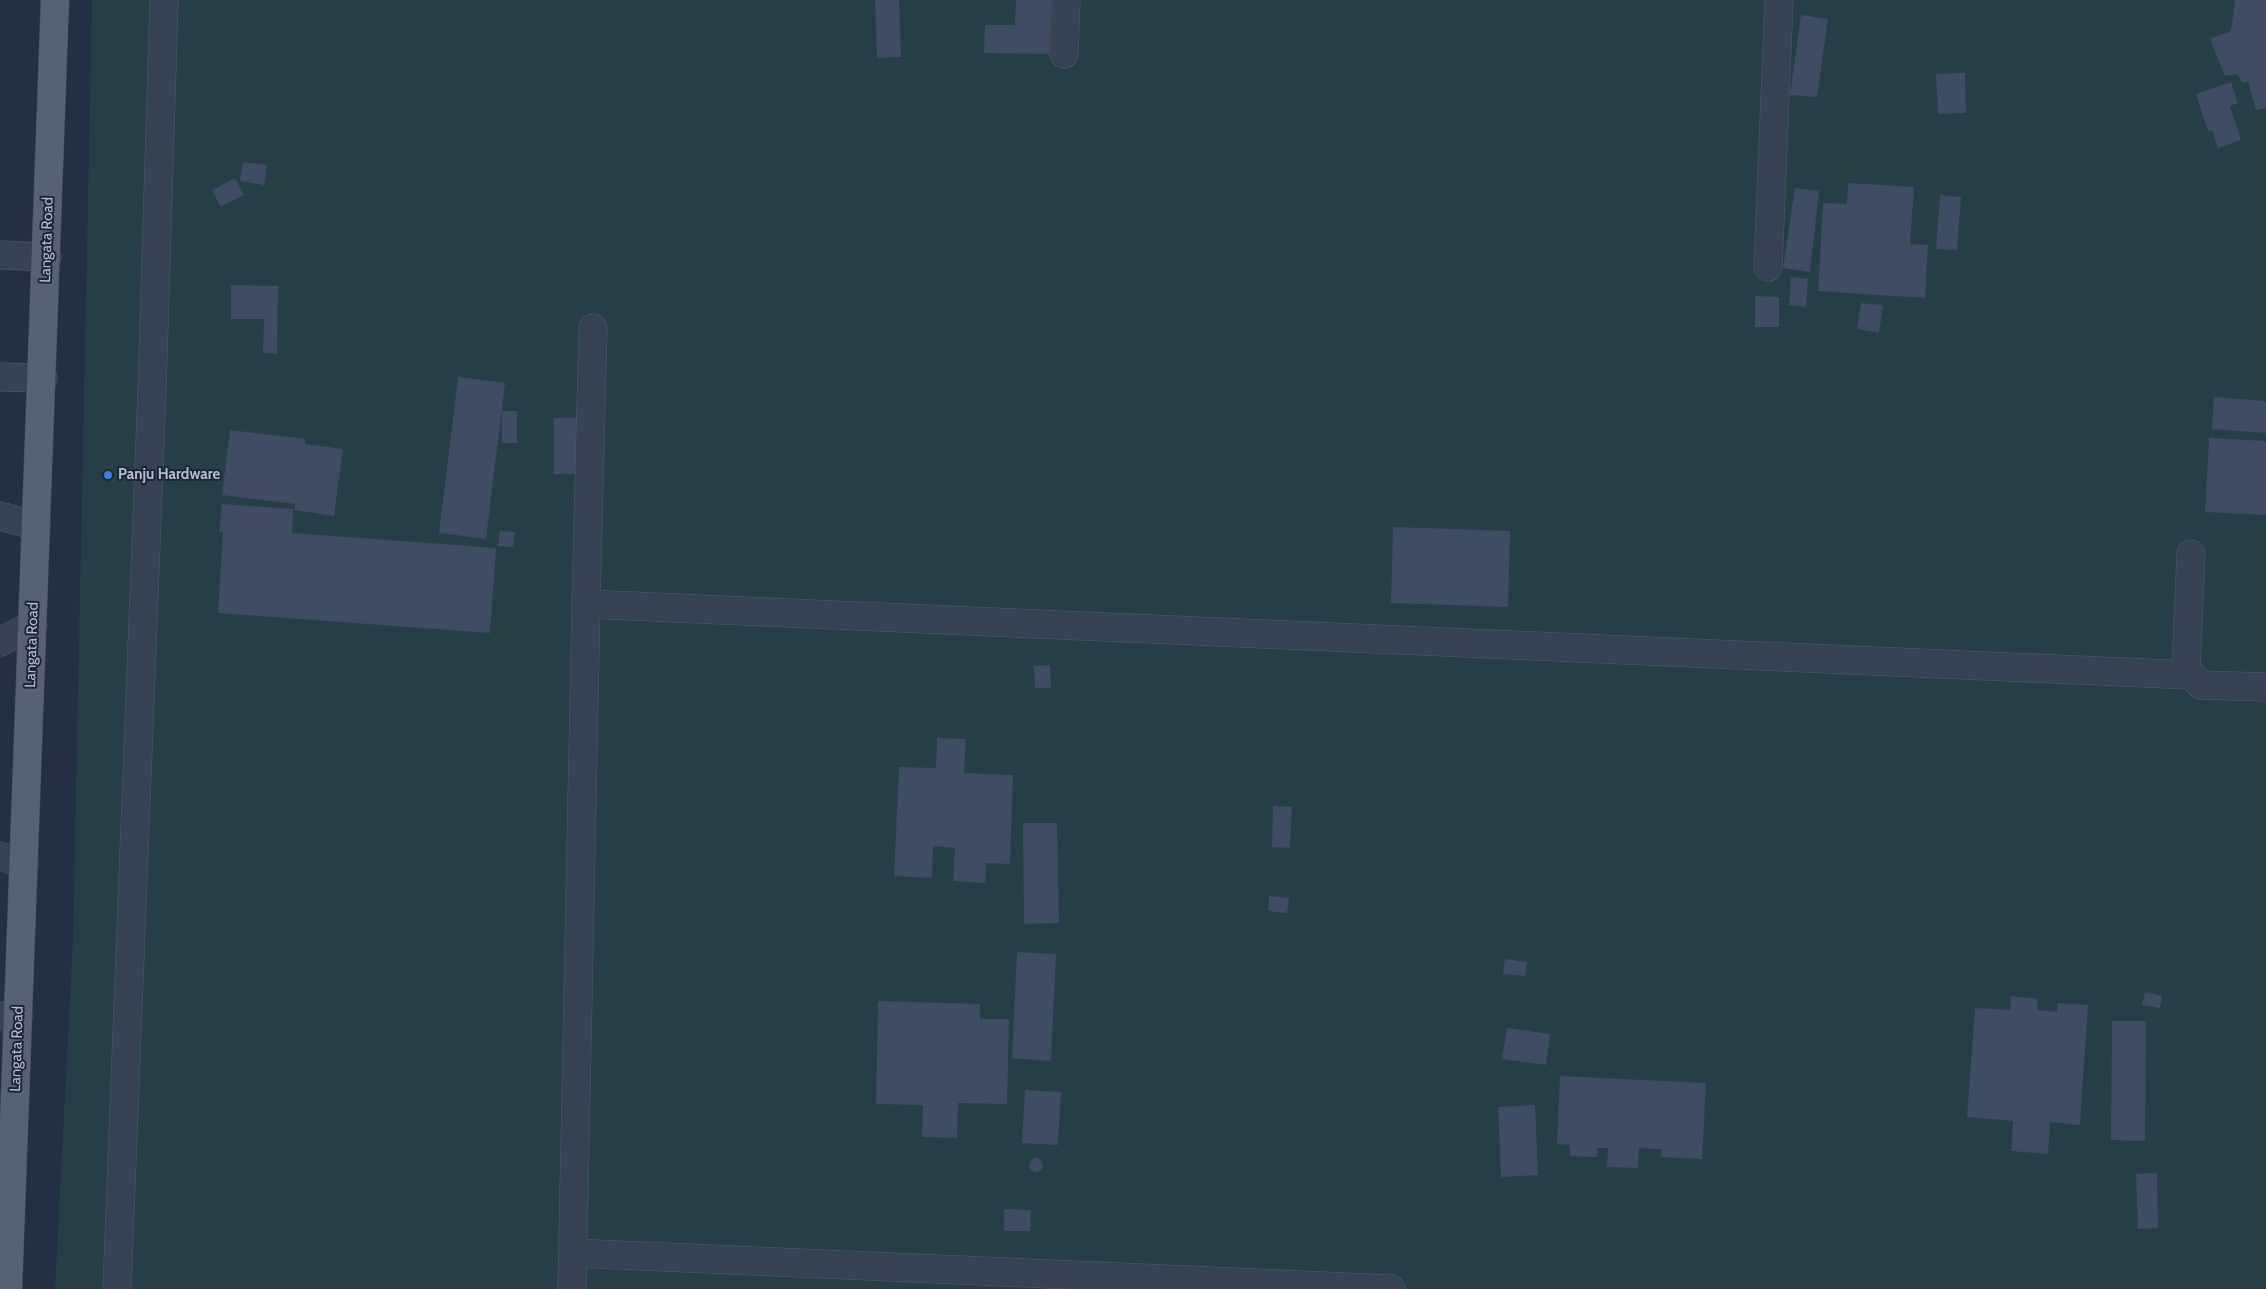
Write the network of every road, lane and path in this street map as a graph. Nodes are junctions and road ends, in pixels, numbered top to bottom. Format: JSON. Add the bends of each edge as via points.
{"nodes":[{"id":1,"x":55,"y":0,"type":"edge"},
{"id":2,"x":164,"y":0,"type":"edge"},
{"id":3,"x":1066,"y":0,"type":"edge"},
{"id":4,"x":1779,"y":0,"type":"edge"},
{"id":5,"x":1064,"y":54,"type":"dead end"},
{"id":6,"x":0,"y":255,"type":"edge"},
{"id":7,"x":47,"y":257,"type":"junction"},
{"id":8,"x":1768,"y":267,"type":"dead end"},
{"id":9,"x":594,"y":328,"type":"dead end"},
{"id":10,"x":0,"y":377,"type":"edge"},
{"id":11,"x":42,"y":378,"type":"junction"},
{"id":12,"x":0,"y":516,"type":"edge"},
{"id":13,"x":36,"y":526,"type":"junction"},
{"id":14,"x":2191,"y":554,"type":"dead end"},
{"id":15,"x":586,"y":604,"type":"junction"},
{"id":16,"x":32,"y":625,"type":"junction"},
{"id":17,"x":0,"y":642,"type":"edge"},
{"id":18,"x":2190,"y":675,"type":"junction"},
{"id":19,"x":2266,"y":687,"type":"edge"},
{"id":20,"x":12,"y":860,"type":"edge"},
{"id":21,"x":9,"y":1016,"type":"edge"},
{"id":22,"x":573,"y":1253,"type":"junction"},
{"id":23,"x":8,"y":1289,"type":"edge"},
{"id":24,"x":117,"y":1289,"type":"edge"},
{"id":25,"x":572,"y":1289,"type":"edge"},
{"id":26,"x":1391,"y":1289,"type":"edge"}],
"edges":[{"from":1,"to":7,"type":"main road","name":"Langata Road"},
{"from":2,"to":24,"type":"street"},
{"from":3,"to":5,"type":"street"},
{"from":4,"to":8,"type":"street"},
{"from":6,"to":7,"type":"street"},
{"from":7,"to":11,"type":"main road","name":"Langata Road"},
{"from":9,"to":15,"type":"street"},
{"from":10,"to":11,"type":"street"},
{"from":11,"to":13,"type":"main road","name":"Langata Road"},
{"from":12,"to":13,"type":"street"},
{"from":13,"to":16,"type":"main road","name":"Langata Road"},
{"from":14,"to":18,"type":"street","via":[[2186,669]]},
{"from":15,"to":18,"type":"street"},
{"from":15,"to":22,"type":"street"},
{"from":16,"to":17,"type":"street"},
{"from":16,"to":20,"type":"main road","name":"Langata Road"},
{"from":18,"to":19,"type":"street","via":[[2200,685]]},
{"from":20,"to":21,"type":"main road","name":"Langata Road"},
{"from":21,"to":23,"type":"main road","name":"Langata Road"},
{"from":22,"to":25,"type":"street"},
{"from":22,"to":26,"type":"street"}]}
